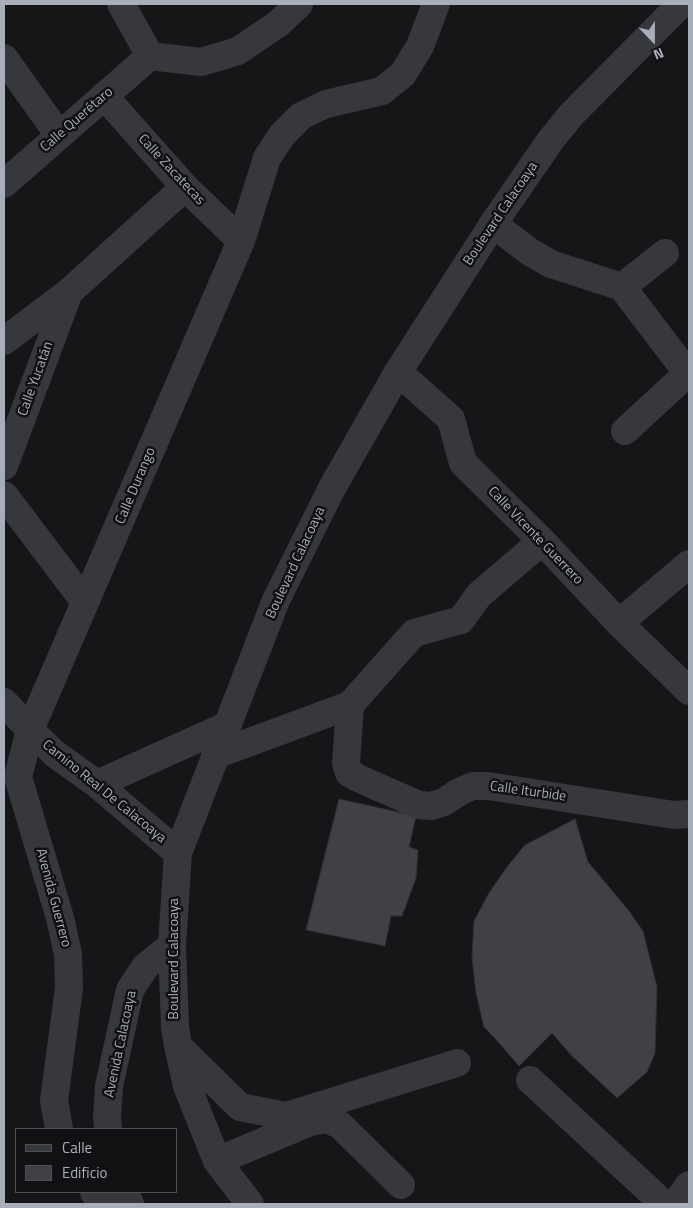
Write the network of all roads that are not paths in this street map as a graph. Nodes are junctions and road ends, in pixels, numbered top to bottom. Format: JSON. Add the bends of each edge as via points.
{"nodes":[{"id":1,"x":121,"y":4,"type":"edge"},
{"id":2,"x":299,"y":4,"type":"edge"},
{"id":3,"x":436,"y":4,"type":"edge"},
{"id":4,"x":681,"y":4,"type":"edge"},
{"id":5,"x":150,"y":56,"type":"junction"},
{"id":6,"x":4,"y":58,"type":"edge"},
{"id":7,"x":104,"y":96,"type":"junction"},
{"id":8,"x":59,"y":135,"type":"junction"},
{"id":9,"x":4,"y":184,"type":"edge"},
{"id":10,"x":185,"y":187,"type":"junction"},
{"id":11,"x":493,"y":224,"type":"junction"},
{"id":12,"x":241,"y":241,"type":"junction"},
{"id":13,"x":665,"y":253,"type":"dead end"},
{"id":14,"x":622,"y":288,"type":"junction"},
{"id":15,"x":69,"y":292,"type":"junction"},
{"id":16,"x":4,"y":341,"type":"edge"},
{"id":17,"x":398,"y":372,"type":"junction"},
{"id":18,"x":689,"y":374,"type":"edge"},
{"id":19,"x":625,"y":431,"type":"dead end"},
{"id":20,"x":4,"y":466,"type":"edge"},
{"id":21,"x":4,"y":495,"type":"edge"},
{"id":22,"x":542,"y":541,"type":"junction"},
{"id":23,"x":689,"y":564,"type":"edge"},
{"id":24,"x":85,"y":602,"type":"junction"},
{"id":25,"x":619,"y":623,"type":"junction"},
{"id":26,"x":689,"y":691,"type":"edge"},
{"id":27,"x":4,"y":702,"type":"edge"},
{"id":28,"x":350,"y":705,"type":"junction"},
{"id":29,"x":226,"y":726,"type":"junction"},
{"id":30,"x":30,"y":730,"type":"junction"},
{"id":31,"x":4,"y":752,"type":"edge"},
{"id":32,"x":55,"y":754,"type":"junction"},
{"id":33,"x":216,"y":755,"type":"junction"},
{"id":34,"x":11,"y":780,"type":"edge"},
{"id":35,"x":97,"y":784,"type":"junction"},
{"id":36,"x":689,"y":814,"type":"edge"},
{"id":37,"x":178,"y":853,"type":"junction"},
{"id":38,"x":172,"y":945,"type":"junction"},
{"id":39,"x":178,"y":1046,"type":"junction"},
{"id":40,"x":457,"y":1063,"type":"dead end"},
{"id":41,"x":530,"y":1080,"type":"dead end"},
{"id":42,"x":59,"y":1128,"type":"edge"},
{"id":43,"x":108,"y":1128,"type":"edge"},
{"id":44,"x":217,"y":1161,"type":"junction"},
{"id":45,"x":400,"y":1185,"type":"dead end"},
{"id":46,"x":689,"y":1185,"type":"edge"},
{"id":47,"x":95,"y":1193,"type":"edge"},
{"id":48,"x":103,"y":1204,"type":"edge"},
{"id":49,"x":250,"y":1204,"type":"edge"},
{"id":50,"x":664,"y":1204,"type":"edge"},
{"id":51,"x":675,"y":1204,"type":"edge"}],
"edges":[{"from":1,"to":5,"type":"street"},
{"from":2,"to":5,"type":"street","via":[[279,23],[238,51],[201,62]]},
{"from":3,"to":12,"type":"street","name":"Calle Durango","via":[[420,46],[403,74],[382,92],[326,104],[301,116],[282,135],[268,158]]},
{"from":4,"to":11,"type":"street","name":"Boulevard Calacoaya","via":[[571,115]]},
{"from":5,"to":7,"type":"street","name":"Calle Querétaro"},
{"from":6,"to":8,"type":"street"},
{"from":7,"to":8,"type":"street","name":"Calle Querétaro"},
{"from":7,"to":10,"type":"street","name":"Calle Zacatecas"},
{"from":8,"to":9,"type":"street","name":"Calle Querétaro"},
{"from":10,"to":12,"type":"street","name":"Calle Zacatecas"},
{"from":10,"to":15,"type":"street","name":"Calle Yucatán"},
{"from":11,"to":14,"type":"street","via":[[551,264]]},
{"from":11,"to":17,"type":"street","name":"Boulevard Calacoaya"},
{"from":12,"to":24,"type":"street","name":"Calle Durango"},
{"from":13,"to":14,"type":"street"},
{"from":14,"to":18,"type":"street"},
{"from":15,"to":16,"type":"street","name":"Calle Yucatán"},
{"from":15,"to":20,"type":"street","name":"Calle Yucatán"},
{"from":17,"to":22,"type":"street","name":"Calle Vicente Guerrero","via":[[451,419],[463,463]]},
{"from":17,"to":29,"type":"street","name":"Boulevard Calacoaya","via":[[332,488],[281,591]]},
{"from":18,"to":19,"type":"street"},
{"from":21,"to":24,"type":"street"},
{"from":22,"to":25,"type":"street","name":"Calle Vicente Guerrero"},
{"from":22,"to":28,"type":"street","via":[[480,595],[461,620],[414,633]]},
{"from":23,"to":25,"type":"street"},
{"from":24,"to":30,"type":"street","name":"Calle Durango"},
{"from":25,"to":26,"type":"street","name":"Calle Vicente Guerrero"},
{"from":27,"to":30,"type":"street","name":"Camino Real De Calacoaya"},
{"from":28,"to":33,"type":"street"},
{"from":28,"to":36,"type":"street","name":"Calle Iturbide","via":[[346,763],[349,773],[419,804],[432,806],[473,786],[488,786],[674,815]]},
{"from":29,"to":33,"type":"street","name":"Boulevard Calacoaya"},
{"from":29,"to":35,"type":"street"},
{"from":30,"to":31,"type":"street"},
{"from":30,"to":32,"type":"street","name":"Camino Real De Calacoaya"},
{"from":30,"to":34,"type":"street"},
{"from":32,"to":34,"type":"street"},
{"from":32,"to":35,"type":"street","name":"Camino Real De Calacoaya"},
{"from":33,"to":37,"type":"street","name":"Boulevard Calacoaya"},
{"from":34,"to":42,"type":"street","name":"Avenida Guerrero","via":[[60,918],[68,954],[69,988],[54,1100]]},
{"from":35,"to":37,"type":"street","name":"Camino Real De Calacoaya"},
{"from":37,"to":38,"type":"street","name":"Boulevard Calacoaya"},
{"from":38,"to":39,"type":"street","name":"Boulevard Calacoaya"},
{"from":38,"to":43,"type":"street","name":"Avenida Calacoaya","via":[[145,967],[130,990],[109,1086]]},
{"from":39,"to":40,"type":"street","via":[[240,1107],[286,1116]]},
{"from":39,"to":44,"type":"street","name":"Boulevard Calacoaya","via":[[187,1086]]},
{"from":41,"to":50,"type":"street"},
{"from":44,"to":45,"type":"street","via":[[326,1118],[340,1125]]},
{"from":44,"to":49,"type":"street","name":"Boulevard Calacoaya"},
{"from":46,"to":51,"type":"street"},
{"from":47,"to":48,"type":"street"}]}
